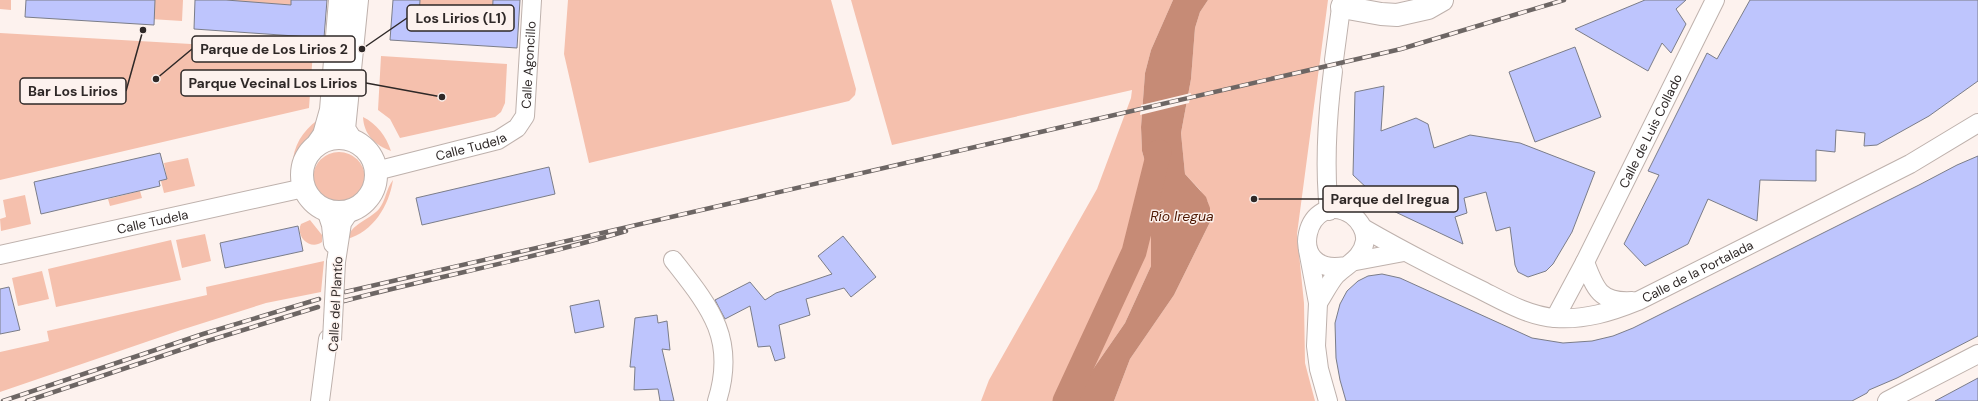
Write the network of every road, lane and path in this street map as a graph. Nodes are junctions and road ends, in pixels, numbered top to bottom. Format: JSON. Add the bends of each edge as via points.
{"nodes":[{"id":1,"x":340,"y":0,"type":"edge"},
{"id":2,"x":357,"y":0,"type":"edge"},
{"id":3,"x":532,"y":0,"type":"edge"},
{"id":4,"x":1442,"y":0,"type":"edge"},
{"id":5,"x":1715,"y":0,"type":"edge"},
{"id":6,"x":1342,"y":4,"type":"edge"},
{"id":7,"x":1416,"y":6,"type":"edge"},
{"id":8,"x":1978,"y":123,"type":"edge"},
{"id":9,"x":517,"y":128,"type":"joint"},
{"id":10,"x":352,"y":140,"type":"junction"},
{"id":11,"x":317,"y":145,"type":"junction"},
{"id":12,"x":376,"y":171,"type":"junction"},
{"id":13,"x":304,"y":188,"type":"junction"},
{"id":14,"x":326,"y":210,"type":"junction"},
{"id":15,"x":350,"y":211,"type":"junction"},
{"id":16,"x":1329,"y":211,"type":"junction"},
{"id":17,"x":1363,"y":228,"type":"junction"},
{"id":18,"x":1308,"y":250,"type":"junction"},
{"id":19,"x":1404,"y":252,"type":"junction"},
{"id":20,"x":0,"y":255,"type":"edge"},
{"id":21,"x":673,"y":260,"type":"dead end"},
{"id":22,"x":335,"y":262,"type":"junction"},
{"id":23,"x":1585,"y":262,"type":"junction"},
{"id":24,"x":1351,"y":263,"type":"junction"},
{"id":25,"x":1638,"y":301,"type":"junction"},
{"id":26,"x":1318,"y":303,"type":"junction"},
{"id":27,"x":1555,"y":318,"type":"junction"},
{"id":28,"x":330,"y":339,"type":"junction"},
{"id":29,"x":1978,"y":354,"type":"edge"},
{"id":30,"x":320,"y":401,"type":"edge"},
{"id":31,"x":333,"y":401,"type":"edge"},
{"id":32,"x":716,"y":401,"type":"edge"},
{"id":33,"x":1328,"y":401,"type":"edge"},
{"id":34,"x":1887,"y":401,"type":"edge"}],
"edges":[{"from":1,"to":11,"type":"main road","via":[[330,110],[324,135]]},
{"from":2,"to":10,"type":"main road","via":[[344,121],[346,134]]},
{"from":3,"to":9,"type":"street","name":"Calle Agoncillo","via":[[525,116]]},
{"from":4,"to":7,"type":"main road","via":[[1428,8]]},
{"from":5,"to":23,"type":"street","name":"Calle de Luis Collado"},
{"from":6,"to":7,"type":"main road","via":[[1381,14],[1397,15]]},
{"from":6,"to":16,"type":"street","via":[[1329,104],[1326,163]]},
{"from":8,"to":25,"type":"street","name":"Calle de la Portalada","via":[[1910,164]]},
{"from":9,"to":12,"type":"street","name":"Calle Tudela","via":[[498,140]]},
{"from":10,"to":11,"type":"main road","via":[[334,138]]},
{"from":10,"to":12,"type":"main road","via":[[368,152],[374,161]]},
{"from":11,"to":13,"type":"main road","via":[[303,164]]},
{"from":12,"to":15,"type":"main road","via":[[373,191],[359,206]]},
{"from":13,"to":14,"type":"main road","via":[[313,201]]},
{"from":13,"to":20,"type":"street","name":"Calle Tudela"},
{"from":14,"to":15,"type":"main road"},
{"from":14,"to":22,"type":"street","name":"Calle del Plantío","via":[[331,225]]},
{"from":15,"to":22,"type":"street","name":"Calle del Plantío","via":[[342,222]]},
{"from":16,"to":17,"type":"street","via":[[1347,212],[1357,218]]},
{"from":16,"to":18,"type":"street","via":[[1315,218],[1308,228]]},
{"from":17,"to":19,"type":"street","name":"Calle de la Portalada"},
{"from":17,"to":24,"type":"street","via":[[1365,240],[1362,251]]},
{"from":18,"to":24,"type":"street","via":[[1323,266],[1334,268]]},
{"from":18,"to":26,"type":"street"},
{"from":19,"to":24,"type":"street"},
{"from":19,"to":27,"type":"street","name":"Calle de la Portalada","via":[[1519,309]]},
{"from":21,"to":32,"type":"street","via":[[702,296],[722,338],[724,363]]},
{"from":22,"to":28,"type":"street","name":"Calle del Plantío"},
{"from":23,"to":25,"type":"street","via":[[1592,282],[1602,296],[1614,302]]},
{"from":23,"to":27,"type":"street","name":"Calle de Luis Collado"},
{"from":24,"to":26,"type":"street","via":[[1335,277]]},
{"from":25,"to":27,"type":"street","name":"Calle de la Portalada","via":[[1593,316]]},
{"from":26,"to":33,"type":"street","via":[[1317,354]]},
{"from":28,"to":30,"type":"street","name":"Calle del Plantío"},
{"from":28,"to":31,"type":"street","name":"Calle del Plantío"},
{"from":29,"to":34,"type":"street"}]}
